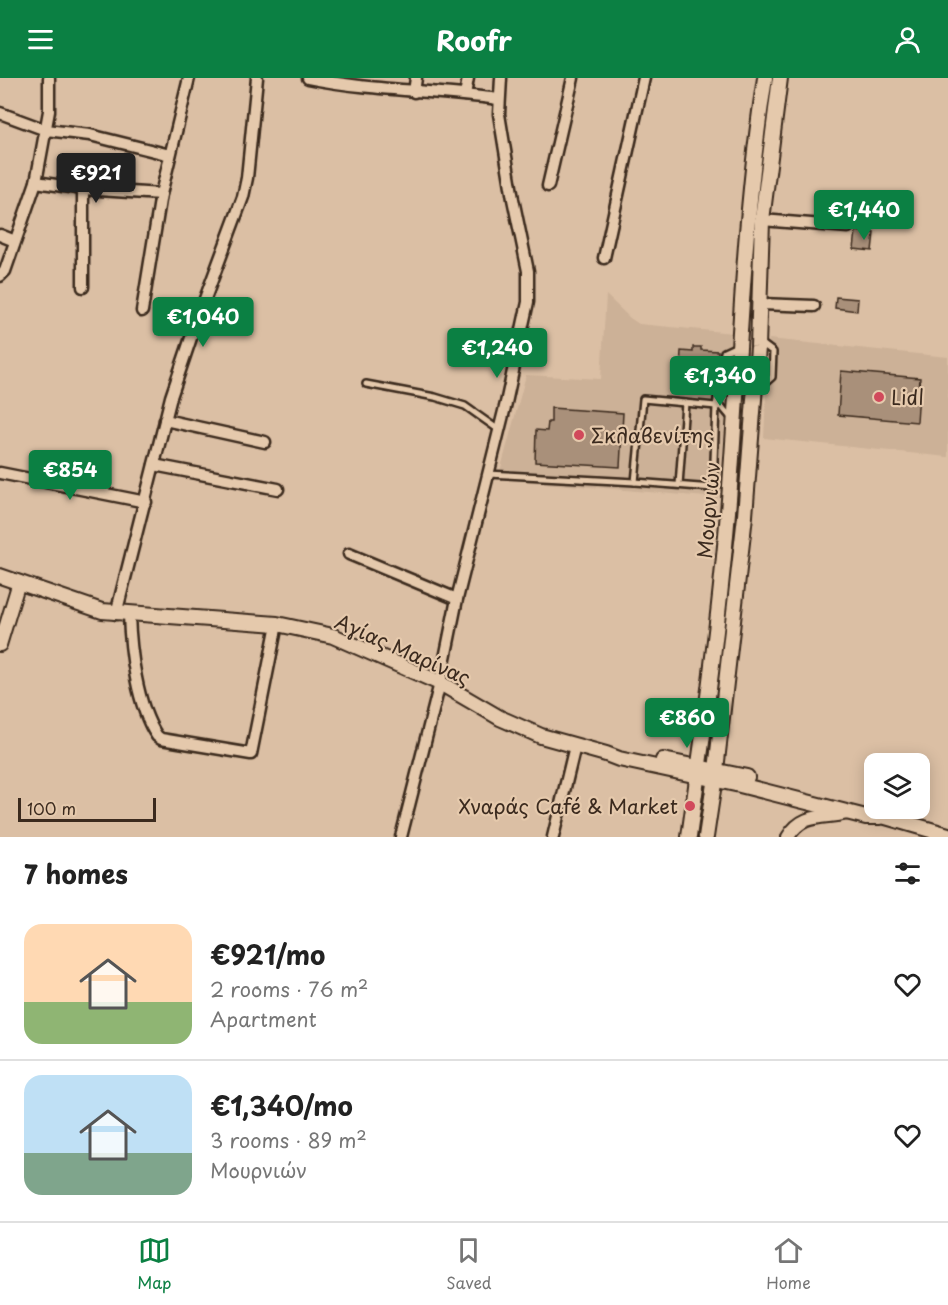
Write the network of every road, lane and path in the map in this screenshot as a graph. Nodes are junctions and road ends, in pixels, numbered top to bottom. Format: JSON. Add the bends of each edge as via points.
{"nodes":[{"id":1,"x":50,"y":78,"type":"edge"},
{"id":2,"x":189,"y":78,"type":"edge"},
{"id":3,"x":257,"y":78,"type":"edge"},
{"id":4,"x":308,"y":78,"type":"edge"},
{"id":5,"x":416,"y":78,"type":"edge"},
{"id":6,"x":468,"y":78,"type":"edge"},
{"id":7,"x":501,"y":78,"type":"edge"},
{"id":8,"x":573,"y":78,"type":"edge"},
{"id":9,"x":644,"y":78,"type":"edge"},
{"id":10,"x":765,"y":78,"type":"edge"},
{"id":11,"x":780,"y":78,"type":"edge"},
{"id":12,"x":414,"y":92,"type":"junction"},
{"id":13,"x":465,"y":94,"type":"junction"},
{"id":14,"x":498,"y":99,"type":"junction"},
{"id":15,"x":0,"y":113,"type":"edge"},
{"id":16,"x":46,"y":130,"type":"junction"},
{"id":17,"x":170,"y":155,"type":"junction"},
{"id":18,"x":36,"y":182,"type":"junction"},
{"id":19,"x":548,"y":186,"type":"dead end"},
{"id":20,"x":83,"y":189,"type":"junction"},
{"id":21,"x":161,"y":194,"type":"junction"},
{"id":22,"x":762,"y":220,"type":"junction"},
{"id":23,"x":848,"y":227,"type":"dead end"},
{"id":24,"x":0,"y":235,"type":"edge"},
{"id":25,"x":15,"y":241,"type":"junction"},
{"id":26,"x":604,"y":258,"type":"dead end"},
{"id":27,"x":0,"y":276,"type":"edge"},
{"id":28,"x":83,"y":287,"type":"dead end"},
{"id":29,"x":760,"y":304,"type":"junction"},
{"id":30,"x":814,"y":306,"type":"dead end"},
{"id":31,"x":142,"y":311,"type":"dead end"},
{"id":32,"x":758,"y":340,"type":"junction"},
{"id":33,"x":739,"y":345,"type":"junction"},
{"id":34,"x":366,"y":384,"type":"dead end"},
{"id":35,"x":755,"y":392,"type":"junction"},
{"id":36,"x":685,"y":403,"type":"junction"},
{"id":37,"x":716,"y":406,"type":"junction"},
{"id":38,"x":165,"y":420,"type":"junction"},
{"id":39,"x":735,"y":423,"type":"junction"},
{"id":40,"x":499,"y":430,"type":"junction"},
{"id":41,"x":265,"y":442,"type":"dead end"},
{"id":42,"x":154,"y":465,"type":"junction"},
{"id":43,"x":0,"y":472,"type":"edge"},
{"id":44,"x":487,"y":474,"type":"junction"},
{"id":45,"x":635,"y":482,"type":"junction"},
{"id":46,"x":679,"y":485,"type":"junction"},
{"id":47,"x":278,"y":489,"type":"dead end"},
{"id":48,"x":146,"y":502,"type":"junction"},
{"id":49,"x":349,"y":554,"type":"dead end"},
{"id":50,"x":0,"y":576,"type":"edge"},
{"id":51,"x":19,"y":582,"type":"junction"},
{"id":52,"x":457,"y":599,"type":"junction"},
{"id":53,"x":122,"y":614,"type":"junction"},
{"id":54,"x":277,"y":624,"type":"junction"},
{"id":55,"x":0,"y":645,"type":"edge"},
{"id":56,"x":440,"y":683,"type":"junction"},
{"id":57,"x":703,"y":740,"type":"junction"},
{"id":58,"x":718,"y":743,"type":"junction"},
{"id":59,"x":574,"y":746,"type":"junction"},
{"id":60,"x":669,"y":766,"type":"junction"},
{"id":61,"x":699,"y":772,"type":"junction"},
{"id":62,"x":715,"y":775,"type":"junction"},
{"id":63,"x":740,"y":780,"type":"junction"},
{"id":64,"x":710,"y":804,"type":"junction"},
{"id":65,"x":694,"y":805,"type":"junction"},
{"id":66,"x":864,"y":810,"type":"edge"},
{"id":67,"x":848,"y":813,"type":"junction"},
{"id":68,"x":864,"y":817,"type":"edge"},
{"id":69,"x":888,"y":819,"type":"edge"},
{"id":70,"x":948,"y":833,"type":"edge"},
{"id":71,"x":401,"y":837,"type":"edge"},
{"id":72,"x":553,"y":837,"type":"edge"},
{"id":73,"x":689,"y":837,"type":"edge"},
{"id":74,"x":706,"y":837,"type":"edge"},
{"id":75,"x":788,"y":837,"type":"edge"}],
"edges":[{"from":1,"to":16,"type":"street"},
{"from":2,"to":17,"type":"street"},
{"from":3,"to":38,"type":"street","via":[[243,197]]},
{"from":4,"to":12,"type":"street"},
{"from":5,"to":12,"type":"street"},
{"from":6,"to":13,"type":"street"},
{"from":7,"to":14,"type":"street"},
{"from":8,"to":19,"type":"street"},
{"from":9,"to":26,"type":"street"},
{"from":10,"to":33,"type":"main road","name":"Μουρνιών","via":[[751,170]]},
{"from":11,"to":22,"type":"main road","name":"Μουρνιών"},
{"from":12,"to":13,"type":"street"},
{"from":13,"to":14,"type":"street"},
{"from":14,"to":40,"type":"street","via":[[529,286]]},
{"from":15,"to":16,"type":"street"},
{"from":16,"to":17,"type":"street","via":[[90,135]]},
{"from":16,"to":18,"type":"street"},
{"from":17,"to":21,"type":"street"},
{"from":18,"to":20,"type":"street"},
{"from":18,"to":25,"type":"street"},
{"from":20,"to":21,"type":"street"},
{"from":20,"to":28,"type":"street"},
{"from":21,"to":31,"type":"street"},
{"from":22,"to":23,"type":"street"},
{"from":22,"to":29,"type":"main road","name":"Μουρνιών"},
{"from":24,"to":25,"type":"street"},
{"from":25,"to":27,"type":"street"},
{"from":29,"to":30,"type":"street"},
{"from":29,"to":32,"type":"main road","name":"Μουρνιών"},
{"from":32,"to":35,"type":"main road","name":"Μουρνιών"},
{"from":32,"to":35,"type":"lane","via":[[773,352],[772,378]]},
{"from":33,"to":37,"type":"lane","via":[[724,352]]},
{"from":33,"to":39,"type":"main road","name":"Μουρνιών"},
{"from":34,"to":40,"type":"lane","via":[[465,406]]},
{"from":35,"to":58,"type":"main road","name":"Μουρνιών"},
{"from":36,"to":37,"type":"lane"},
{"from":36,"to":45,"type":"lane","via":[[643,399]]},
{"from":36,"to":46,"type":"lane"},
{"from":37,"to":39,"type":"lane","via":[[722,407]]},
{"from":37,"to":46,"type":"lane","via":[[713,488]]},
{"from":38,"to":41,"type":"street"},
{"from":38,"to":42,"type":"street"},
{"from":39,"to":57,"type":"main road","name":"Μουρνιών"},
{"from":40,"to":44,"type":"street"},
{"from":42,"to":47,"type":"street"},
{"from":42,"to":48,"type":"street"},
{"from":43,"to":48,"type":"street"},
{"from":44,"to":45,"type":"lane"},
{"from":44,"to":52,"type":"street"},
{"from":45,"to":46,"type":"lane"},
{"from":48,"to":53,"type":"street"},
{"from":49,"to":52,"type":"street"},
{"from":50,"to":51,"type":"main road","name":"Αγίας Μαρίνας"},
{"from":51,"to":53,"type":"main road","name":"Αγίας Μαρίνας","via":[[95,609]]},
{"from":51,"to":55,"type":"street"},
{"from":52,"to":56,"type":"street"},
{"from":53,"to":54,"type":"main road","name":"Αγίας Μαρίνας"},
{"from":53,"to":54,"type":"street","via":[[141,696],[157,736],[251,754]]},
{"from":54,"to":56,"type":"main road","name":"Αγίας Μαρίνας","via":[[350,642]]},
{"from":56,"to":59,"type":"main road","name":"Αγίας Μαρίνας","via":[[500,718]]},
{"from":56,"to":71,"type":"street"},
{"from":57,"to":60,"type":"main road","via":[[691,754]]},
{"from":57,"to":61,"type":"main road","name":"Μουρνιών"},
{"from":58,"to":62,"type":"main road","name":"Μουρνιών"},
{"from":58,"to":63,"type":"main road","via":[[725,762]]},
{"from":59,"to":60,"type":"main road","name":"Αγίας Μαρίνας","via":[[619,759]]},
{"from":59,"to":72,"type":"street"},
{"from":60,"to":61,"type":"main road","name":"Αγίας Μαρίνας"},
{"from":60,"to":65,"type":"main road","via":[[685,781]]},
{"from":61,"to":62,"type":"main road","name":"Αγίας Μαρίνας"},
{"from":61,"to":65,"type":"main road","name":"Μουρνιών"},
{"from":62,"to":63,"type":"main road","name":"Αγίας Μαρίνας"},
{"from":62,"to":64,"type":"main road","name":"Μουρνιών"},
{"from":63,"to":64,"type":"main road","via":[[722,790]]},
{"from":63,"to":66,"type":"main road","name":"Αγίας Μαρίνας"},
{"from":63,"to":67,"type":"main road","name":"Αγίας Μαρίνας"},
{"from":64,"to":74,"type":"main road","name":"Μουρνιών"},
{"from":65,"to":73,"type":"main road","name":"Μουρνιών"},
{"from":67,"to":68,"type":"main road","name":"Αγίας Μαρίνας"},
{"from":67,"to":75,"type":"street","via":[[806,819]]},
{"from":69,"to":70,"type":"main road","name":"Αγίας Μαρίνας"}]}
